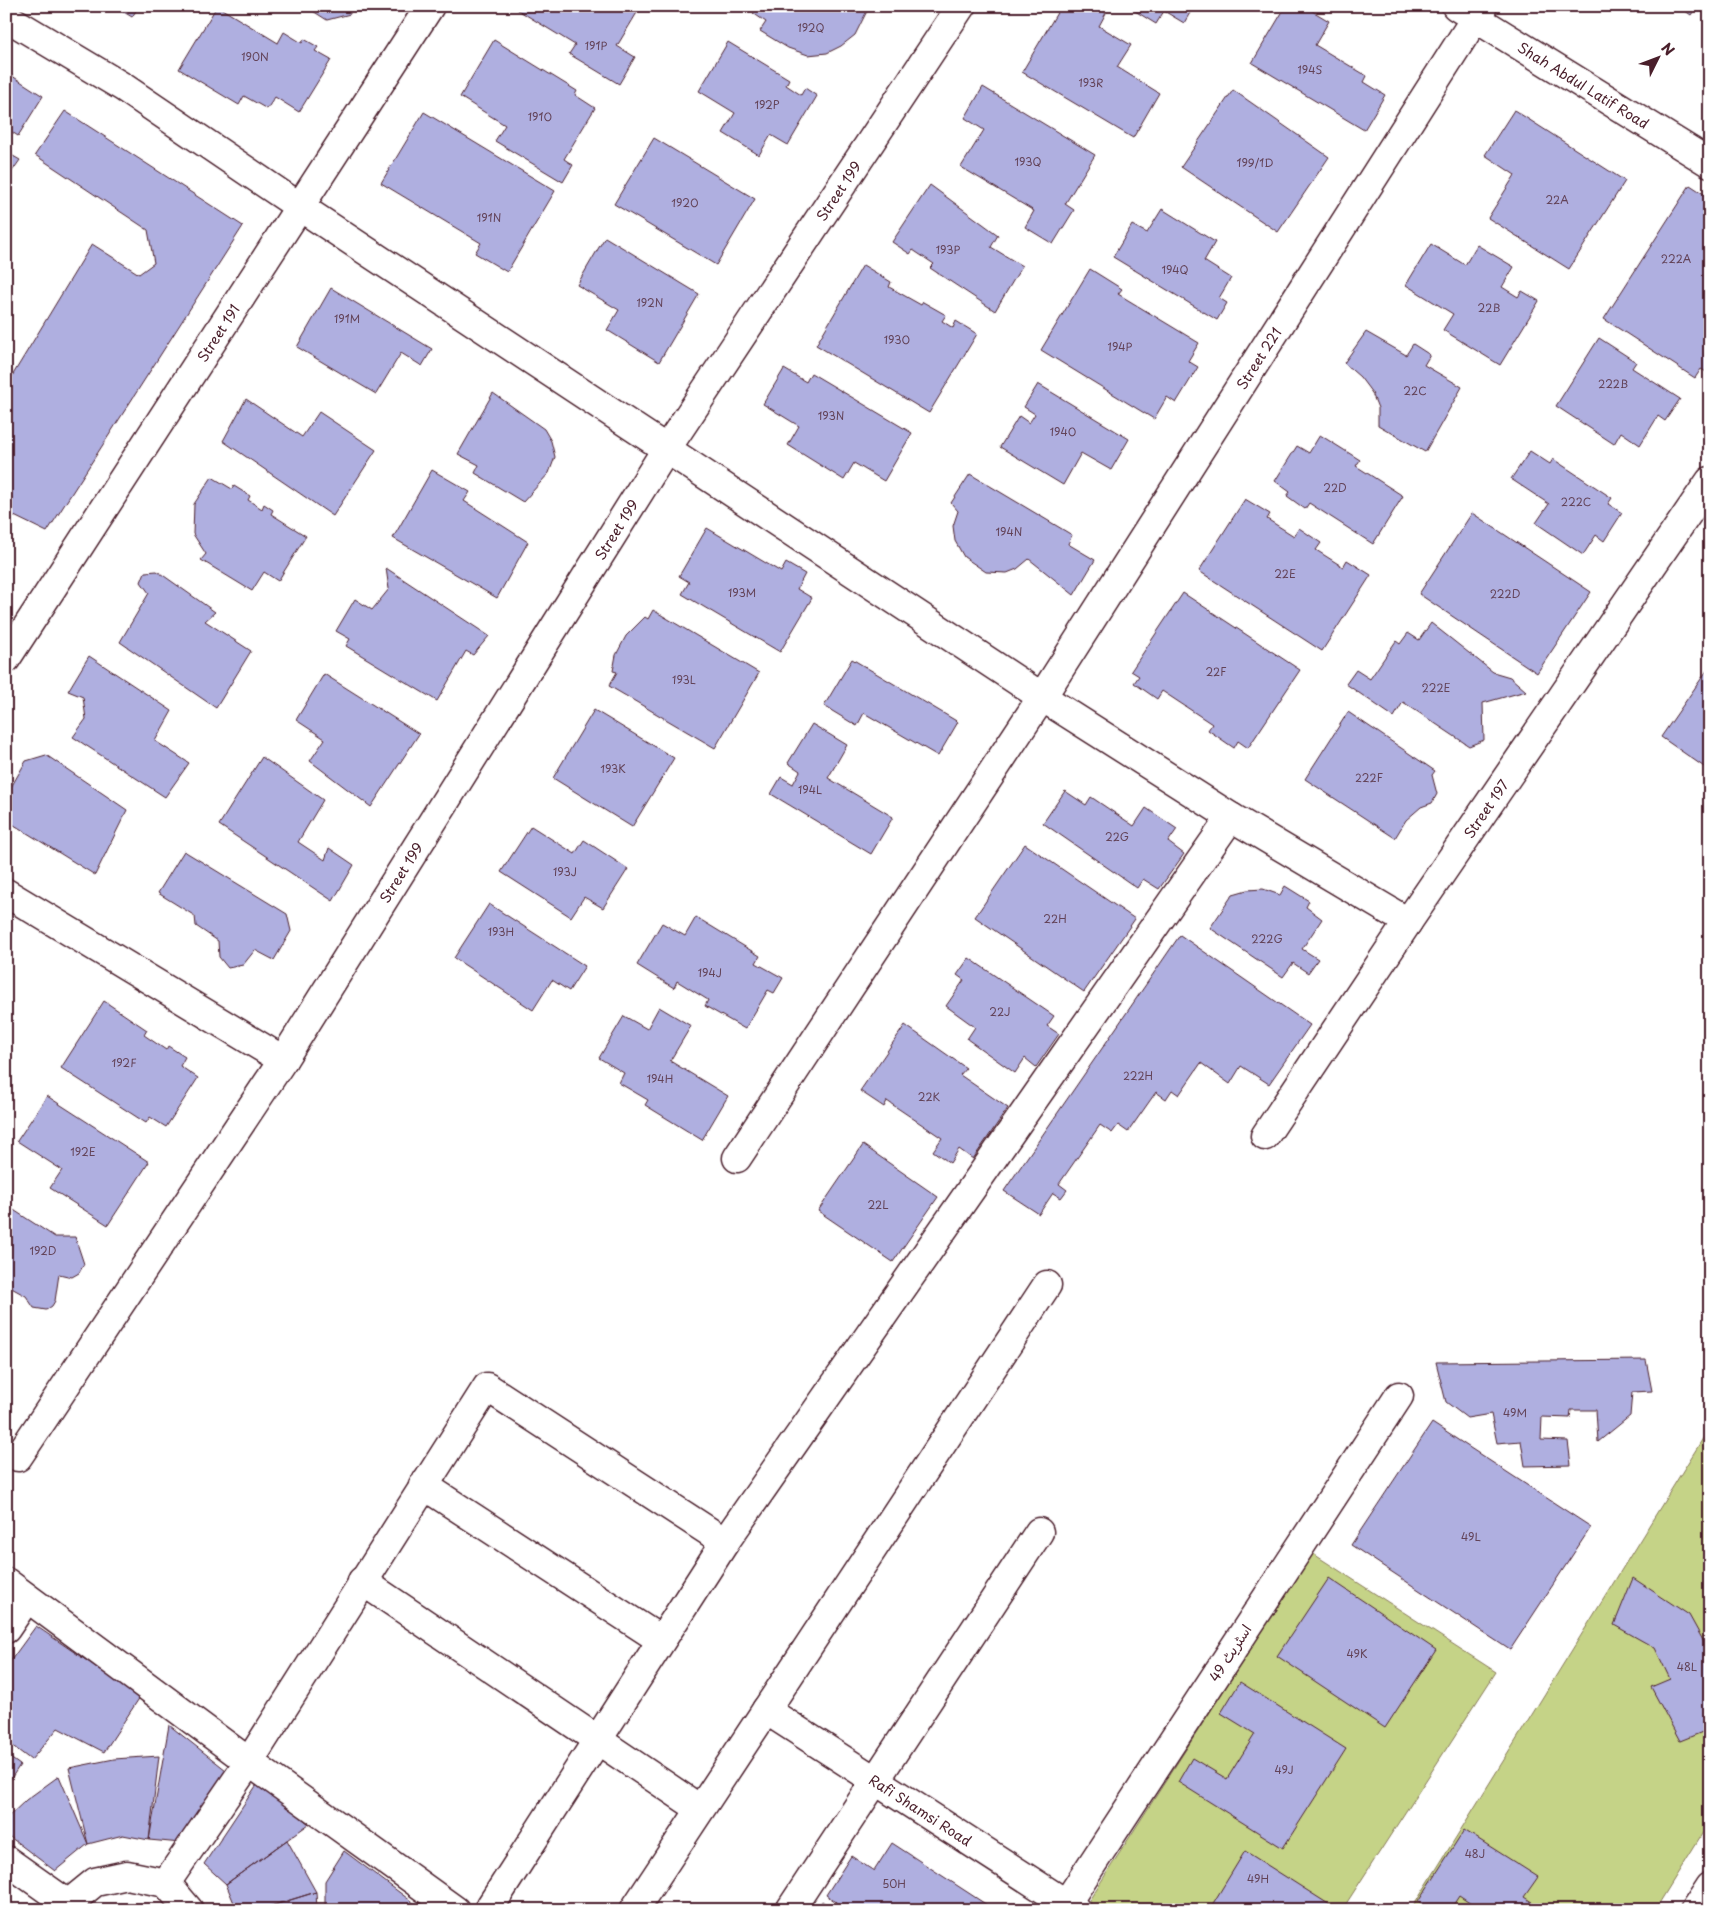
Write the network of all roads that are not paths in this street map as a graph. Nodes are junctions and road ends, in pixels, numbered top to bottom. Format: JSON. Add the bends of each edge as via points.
{"nodes":[{"id":1,"x":430,"y":6,"type":"edge"},
{"id":2,"x":961,"y":6,"type":"edge"},
{"id":3,"x":1472,"y":10,"type":"edge"},
{"id":4,"x":6,"y":16,"type":"edge"},
{"id":5,"x":1710,"y":163,"type":"edge"},
{"id":6,"x":300,"y":207,"type":"junction"},
{"id":7,"x":667,"y":448,"type":"junction"},
{"id":8,"x":1710,"y":481,"type":"edge"},
{"id":9,"x":6,"y":659,"type":"edge"},
{"id":10,"x":1042,"y":697,"type":"junction"},
{"id":11,"x":1231,"y":817,"type":"junction"},
{"id":12,"x":6,"y":892,"type":"edge"},
{"id":13,"x":1408,"y":922,"type":"junction"},
{"id":14,"x":283,"y":1060,"type":"junction"},
{"id":15,"x":1265,"y":1136,"type":"dead end"},
{"id":16,"x":737,"y":1158,"type":"dead end"},
{"id":17,"x":1047,"y":1284,"type":"dead end"},
{"id":18,"x":1399,"y":1396,"type":"dead end"},
{"id":19,"x":18,"y":1456,"type":"dead end"},
{"id":20,"x":423,"y":1485,"type":"junction"},
{"id":21,"x":1039,"y":1532,"type":"dead end"},
{"id":22,"x":725,"y":1542,"type":"junction"},
{"id":23,"x":362,"y":1581,"type":"junction"},
{"id":24,"x":17,"y":1590,"type":"edge"},
{"id":25,"x":6,"y":1629,"type":"edge"},
{"id":26,"x":661,"y":1640,"type":"junction"},
{"id":27,"x":766,"y":1710,"type":"junction"},
{"id":28,"x":597,"y":1740,"type":"junction"},
{"id":29,"x":249,"y":1762,"type":"junction"},
{"id":30,"x":876,"y":1780,"type":"junction"},
{"id":31,"x":700,"y":1809,"type":"junction"},
{"id":32,"x":6,"y":1860,"type":"edge"},
{"id":33,"x":166,"y":1883,"type":"junction"},
{"id":34,"x":1710,"y":1887,"type":"edge"},
{"id":35,"x":67,"y":1907,"type":"edge"},
{"id":36,"x":1068,"y":1908,"type":"edge"},
{"id":37,"x":189,"y":1910,"type":"edge"},
{"id":38,"x":456,"y":1910,"type":"edge"},
{"id":39,"x":488,"y":1910,"type":"edge"},
{"id":40,"x":634,"y":1910,"type":"edge"},
{"id":41,"x":790,"y":1910,"type":"edge"},
{"id":42,"x":1695,"y":1910,"type":"edge"}],
"edges":[{"from":1,"to":6,"type":"street","name":"Street 191"},
{"from":2,"to":7,"type":"street","name":"Street 199"},
{"from":3,"to":5,"type":"street","name":"Shah Abdul Latif Road"},
{"from":3,"to":10,"type":"street","name":"Street 221"},
{"from":4,"to":6,"type":"street","via":[[123,87]]},
{"from":6,"to":7,"type":"street"},
{"from":6,"to":9,"type":"street","name":"Street 191"},
{"from":7,"to":10,"type":"street"},
{"from":7,"to":14,"type":"street","name":"Street 199"},
{"from":8,"to":13,"type":"street","name":"Street 197"},
{"from":10,"to":11,"type":"street"},
{"from":10,"to":16,"type":"street","name":"Street 221"},
{"from":11,"to":13,"type":"street"},
{"from":11,"to":22,"type":"street"},
{"from":12,"to":14,"type":"street"},
{"from":13,"to":15,"type":"street","name":"Street 197"},
{"from":14,"to":19,"type":"street","name":"Street 199"},
{"from":17,"to":27,"type":"street"},
{"from":18,"to":36,"type":"street","name":"اسٹریٹ 49"},
{"from":20,"to":22,"type":"street","via":[[487,1387]]},
{"from":20,"to":23,"type":"street"},
{"from":20,"to":26,"type":"street"},
{"from":21,"to":30,"type":"street"},
{"from":22,"to":26,"type":"street"},
{"from":23,"to":28,"type":"street"},
{"from":23,"to":29,"type":"street"},
{"from":24,"to":25,"type":"street"},
{"from":24,"to":29,"type":"street"},
{"from":26,"to":28,"type":"street"},
{"from":27,"to":30,"type":"street","name":"Rafi Shamsi Road"},
{"from":27,"to":31,"type":"street"},
{"from":28,"to":31,"type":"street"},
{"from":28,"to":39,"type":"street"},
{"from":29,"to":33,"type":"street"},
{"from":29,"to":38,"type":"street"},
{"from":30,"to":36,"type":"street","name":"Rafi Shamsi Road"},
{"from":30,"to":41,"type":"street"},
{"from":31,"to":40,"type":"street"},
{"from":32,"to":35,"type":"street"},
{"from":33,"to":35,"type":"street","via":[[127,1875],[95,1882]]},
{"from":33,"to":37,"type":"street"},
{"from":34,"to":42,"type":"street"}]}
